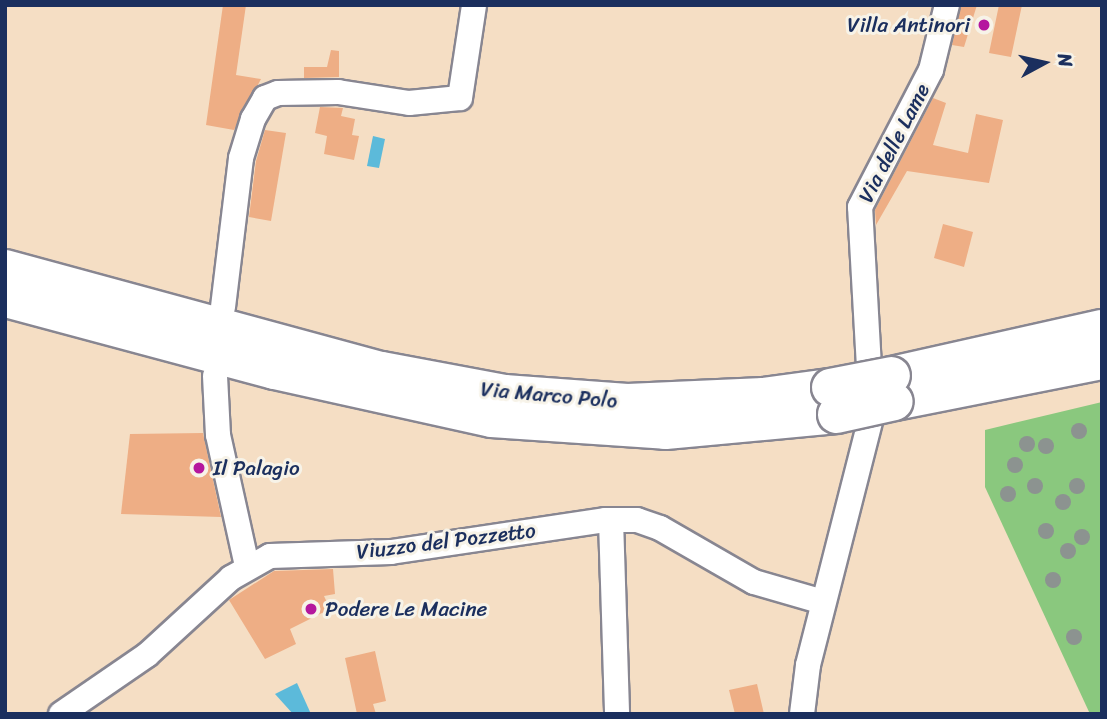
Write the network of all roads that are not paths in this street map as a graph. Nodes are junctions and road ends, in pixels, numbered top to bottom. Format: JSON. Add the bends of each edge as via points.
{"nodes":[{"id":1,"x":474,"y":5,"type":"edge"},
{"id":2,"x":947,"y":5,"type":"edge"},
{"id":3,"x":5,"y":268,"type":"edge"},
{"id":4,"x":5,"y":298,"type":"edge"},
{"id":5,"x":223,"y":307,"type":"dead end"},
{"id":6,"x":1102,"y":328,"type":"edge"},
{"id":7,"x":1102,"y":360,"type":"edge"},
{"id":8,"x":215,"y":376,"type":"dead end"},
{"id":9,"x":865,"y":394,"type":"junction"},
{"id":10,"x":611,"y":520,"type":"junction"},
{"id":11,"x":247,"y":566,"type":"junction"},
{"id":12,"x":824,"y":602,"type":"junction"},
{"id":13,"x":61,"y":714,"type":"edge"},
{"id":14,"x":617,"y":714,"type":"edge"},
{"id":15,"x":802,"y":714,"type":"edge"}],
"edges":[{"from":1,"to":5,"type":"street","via":[[460,98],[409,103],[338,92],[278,93],[265,98],[241,158]]},
{"from":2,"to":9,"type":"street","name":"Via delle Lame","via":[[931,70],[860,207]]},
{"from":3,"to":9,"type":"highway","name":"Via Marco Polo","via":[[381,370],[504,393],[639,401]]},
{"from":4,"to":9,"type":"highway","name":"Via Marco Polo","via":[[274,370],[491,418],[665,429]]},
{"from":6,"to":9,"type":"highway","name":"Via Marco Polo"},
{"from":7,"to":9,"type":"highway","name":"Via Marco Polo"},
{"from":8,"to":11,"type":"street","via":[[218,435]]},
{"from":9,"to":12,"type":"street","name":"Via delle Lame"},
{"from":10,"to":11,"type":"street","name":"Viuzzo del Pozzetto","via":[[391,552],[270,556]]},
{"from":10,"to":12,"type":"street","name":"Viuzzo del Pozzetto","via":[[637,520],[660,528],[754,582]]},
{"from":10,"to":14,"type":"street"},
{"from":11,"to":13,"type":"street","name":"Viuzzo del Pozzetto","via":[[147,655]]},
{"from":12,"to":15,"type":"street","name":"Via delle Lame"}]}
